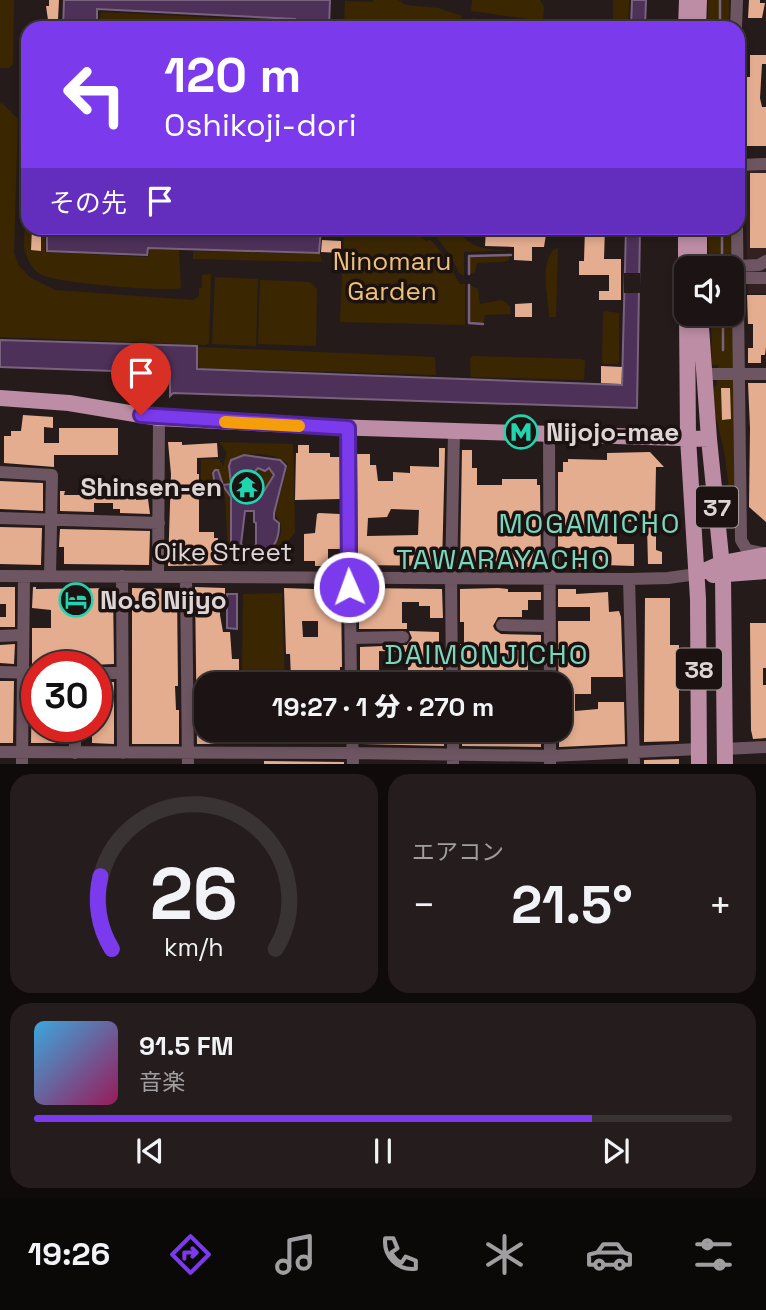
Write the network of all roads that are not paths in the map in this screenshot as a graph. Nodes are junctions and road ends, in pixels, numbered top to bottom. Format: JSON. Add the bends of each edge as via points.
{"nodes":[{"id":1,"x":687,"y":0,"type":"edge"},
{"id":2,"x":699,"y":0,"type":"edge"},
{"id":3,"x":737,"y":0,"type":"edge"},
{"id":4,"x":687,"y":21,"type":"edge"},
{"id":5,"x":698,"y":21,"type":"edge"},
{"id":6,"x":736,"y":21,"type":"edge"},
{"id":7,"x":766,"y":164,"type":"edge"},
{"id":8,"x":745,"y":165,"type":"edge"},
{"id":9,"x":686,"y":235,"type":"edge"},
{"id":10,"x":699,"y":235,"type":"edge"},
{"id":11,"x":737,"y":235,"type":"edge"},
{"id":12,"x":686,"y":256,"type":"edge"},
{"id":13,"x":699,"y":256,"type":"edge"},
{"id":14,"x":738,"y":256,"type":"edge"},
{"id":15,"x":766,"y":261,"type":"edge"},
{"id":16,"x":744,"y":270,"type":"edge"},
{"id":17,"x":744,"y":273,"type":"edge"},
{"id":18,"x":766,"y":278,"type":"edge"},
{"id":19,"x":687,"y":326,"type":"edge"},
{"id":20,"x":702,"y":326,"type":"edge"},
{"id":21,"x":737,"y":326,"type":"edge"},
{"id":22,"x":710,"y":374,"type":"junction"},
{"id":23,"x":737,"y":374,"type":"junction"},
{"id":24,"x":766,"y":374,"type":"edge"},
{"id":25,"x":0,"y":398,"type":"edge"},
{"id":26,"x":159,"y":418,"type":"junction"},
{"id":27,"x":348,"y":428,"type":"junction"},
{"id":28,"x":454,"y":432,"type":"junction"},
{"id":29,"x":549,"y":434,"type":"junction"},
{"id":30,"x":688,"y":438,"type":"junction"},
{"id":31,"x":709,"y":439,"type":"junction"},
{"id":32,"x":0,"y":472,"type":"edge"},
{"id":33,"x":0,"y":518,"type":"edge"},
{"id":34,"x":51,"y":520,"type":"junction"},
{"id":35,"x":159,"y":523,"type":"junction"},
{"id":36,"x":741,"y":534,"type":"junction"},
{"id":37,"x":766,"y":554,"type":"edge"},
{"id":38,"x":728,"y":568,"type":"junction"},
{"id":39,"x":766,"y":571,"type":"edge"},
{"id":40,"x":697,"y":574,"type":"junction"},
{"id":41,"x":0,"y":576,"type":"edge"},
{"id":42,"x":24,"y":576,"type":"junction"},
{"id":43,"x":50,"y":576,"type":"junction"},
{"id":44,"x":122,"y":576,"type":"junction"},
{"id":45,"x":158,"y":577,"type":"junction"},
{"id":46,"x":186,"y":577,"type":"junction"},
{"id":47,"x":349,"y":578,"type":"junction"},
{"id":48,"x":451,"y":578,"type":"junction"},
{"id":49,"x":549,"y":579,"type":"junction"},
{"id":50,"x":629,"y":579,"type":"junction"},
{"id":51,"x":502,"y":625,"type":"dead end"},
{"id":52,"x":549,"y":626,"type":"junction"},
{"id":53,"x":22,"y":635,"type":"junction"},
{"id":54,"x":0,"y":636,"type":"edge"},
{"id":55,"x":403,"y":637,"type":"dead end"},
{"id":56,"x":351,"y":638,"type":"junction"},
{"id":57,"x":22,"y":651,"type":"edge"},
{"id":58,"x":0,"y":672,"type":"edge"},
{"id":59,"x":21,"y":672,"type":"edge"},
{"id":60,"x":351,"y":672,"type":"edge"},
{"id":61,"x":451,"y":672,"type":"edge"},
{"id":62,"x":550,"y":672,"type":"edge"},
{"id":63,"x":112,"y":673,"type":"edge"},
{"id":64,"x":122,"y":673,"type":"junction"},
{"id":65,"x":550,"y":742,"type":"edge"},
{"id":66,"x":766,"y":747,"type":"edge"},
{"id":67,"x":0,"y":752,"type":"edge"},
{"id":68,"x":123,"y":753,"type":"junction"},
{"id":69,"x":725,"y":756,"type":"edge"},
{"id":70,"x":81,"y":757,"type":"edge"},
{"id":71,"x":699,"y":757,"type":"edge"},
{"id":72,"x":22,"y":758,"type":"edge"},
{"id":73,"x":353,"y":758,"type":"edge"},
{"id":74,"x":635,"y":758,"type":"edge"},
{"id":75,"x":152,"y":759,"type":"edge"},
{"id":76,"x":188,"y":759,"type":"edge"},
{"id":77,"x":279,"y":759,"type":"edge"},
{"id":78,"x":453,"y":759,"type":"edge"},
{"id":79,"x":550,"y":760,"type":"edge"}],
"edges":[{"from":1,"to":4,"type":"main road"},
{"from":2,"to":5,"type":"main road"},
{"from":3,"to":6,"type":"street"},
{"from":7,"to":8,"type":"street"},
{"from":9,"to":12,"type":"main road"},
{"from":10,"to":13,"type":"main road"},
{"from":11,"to":14,"type":"street"},
{"from":15,"to":16,"type":"street"},
{"from":17,"to":18,"type":"street"},
{"from":19,"to":30,"type":"main road"},
{"from":20,"to":22,"type":"main road"},
{"from":21,"to":23,"type":"street"},
{"from":22,"to":23,"type":"street"},
{"from":22,"to":31,"type":"main road"},
{"from":23,"to":24,"type":"street"},
{"from":23,"to":36,"type":"street"},
{"from":25,"to":26,"type":"main road","via":[[69,403]]},
{"from":26,"to":27,"type":"main road"},
{"from":26,"to":35,"type":"street"},
{"from":27,"to":28,"type":"main road"},
{"from":27,"to":47,"type":"street"},
{"from":28,"to":29,"type":"main road"},
{"from":28,"to":48,"type":"street"},
{"from":29,"to":30,"type":"main road"},
{"from":29,"to":49,"type":"street"},
{"from":30,"to":31,"type":"main road"},
{"from":30,"to":40,"type":"main road","number":"37"},
{"from":31,"to":38,"type":"main road","number":"37"},
{"from":32,"to":34,"type":"street","via":[[52,475]]},
{"from":33,"to":34,"type":"street"},
{"from":34,"to":35,"type":"street"},
{"from":34,"to":43,"type":"street"},
{"from":35,"to":45,"type":"street"},
{"from":36,"to":37,"type":"street","via":[[747,550]]},
{"from":36,"to":38,"type":"street"},
{"from":37,"to":38,"type":"main road","name":"Oike Street","number":"37"},
{"from":38,"to":39,"type":"main road","name":"Oike Street","number":"37"},
{"from":38,"to":40,"type":"main road","name":"Oike Street","number":"37"},
{"from":38,"to":69,"type":"main road","number":"38","via":[[723,598]]},
{"from":40,"to":50,"type":"street","name":"Oike Street"},
{"from":40,"to":71,"type":"main road","number":"38"},
{"from":41,"to":42,"type":"street","name":"Oike Street"},
{"from":42,"to":43,"type":"street","name":"Oike Street"},
{"from":42,"to":53,"type":"street"},
{"from":43,"to":44,"type":"street","name":"Oike Street"},
{"from":44,"to":45,"type":"street","name":"Oike Street"},
{"from":44,"to":64,"type":"street"},
{"from":45,"to":46,"type":"street","name":"Oike Street"},
{"from":46,"to":47,"type":"street","name":"Oike Street"},
{"from":46,"to":76,"type":"street"},
{"from":47,"to":48,"type":"street","name":"Oike Street"},
{"from":47,"to":56,"type":"street"},
{"from":48,"to":49,"type":"street","name":"Oike Street"},
{"from":48,"to":61,"type":"street","via":[[446,605]]},
{"from":49,"to":50,"type":"street","name":"Oike Street"},
{"from":49,"to":52,"type":"street"},
{"from":50,"to":74,"type":"street"},
{"from":51,"to":52,"type":"street"},
{"from":52,"to":62,"type":"street"},
{"from":53,"to":54,"type":"street"},
{"from":53,"to":57,"type":"street"},
{"from":55,"to":56,"type":"street"},
{"from":56,"to":60,"type":"street"},
{"from":58,"to":59,"type":"street"},
{"from":63,"to":64,"type":"street"},
{"from":64,"to":68,"type":"street"},
{"from":65,"to":79,"type":"street"},
{"from":66,"to":69,"type":"street"},
{"from":67,"to":72,"type":"street"},
{"from":68,"to":70,"type":"street"},
{"from":68,"to":75,"type":"street"},
{"from":70,"to":72,"type":"street"},
{"from":71,"to":74,"type":"street"},
{"from":73,"to":77,"type":"street"},
{"from":73,"to":78,"type":"street"},
{"from":74,"to":79,"type":"street","via":[[630,753]]},
{"from":75,"to":76,"type":"street"},
{"from":76,"to":77,"type":"street"},
{"from":78,"to":79,"type":"street"}]}
